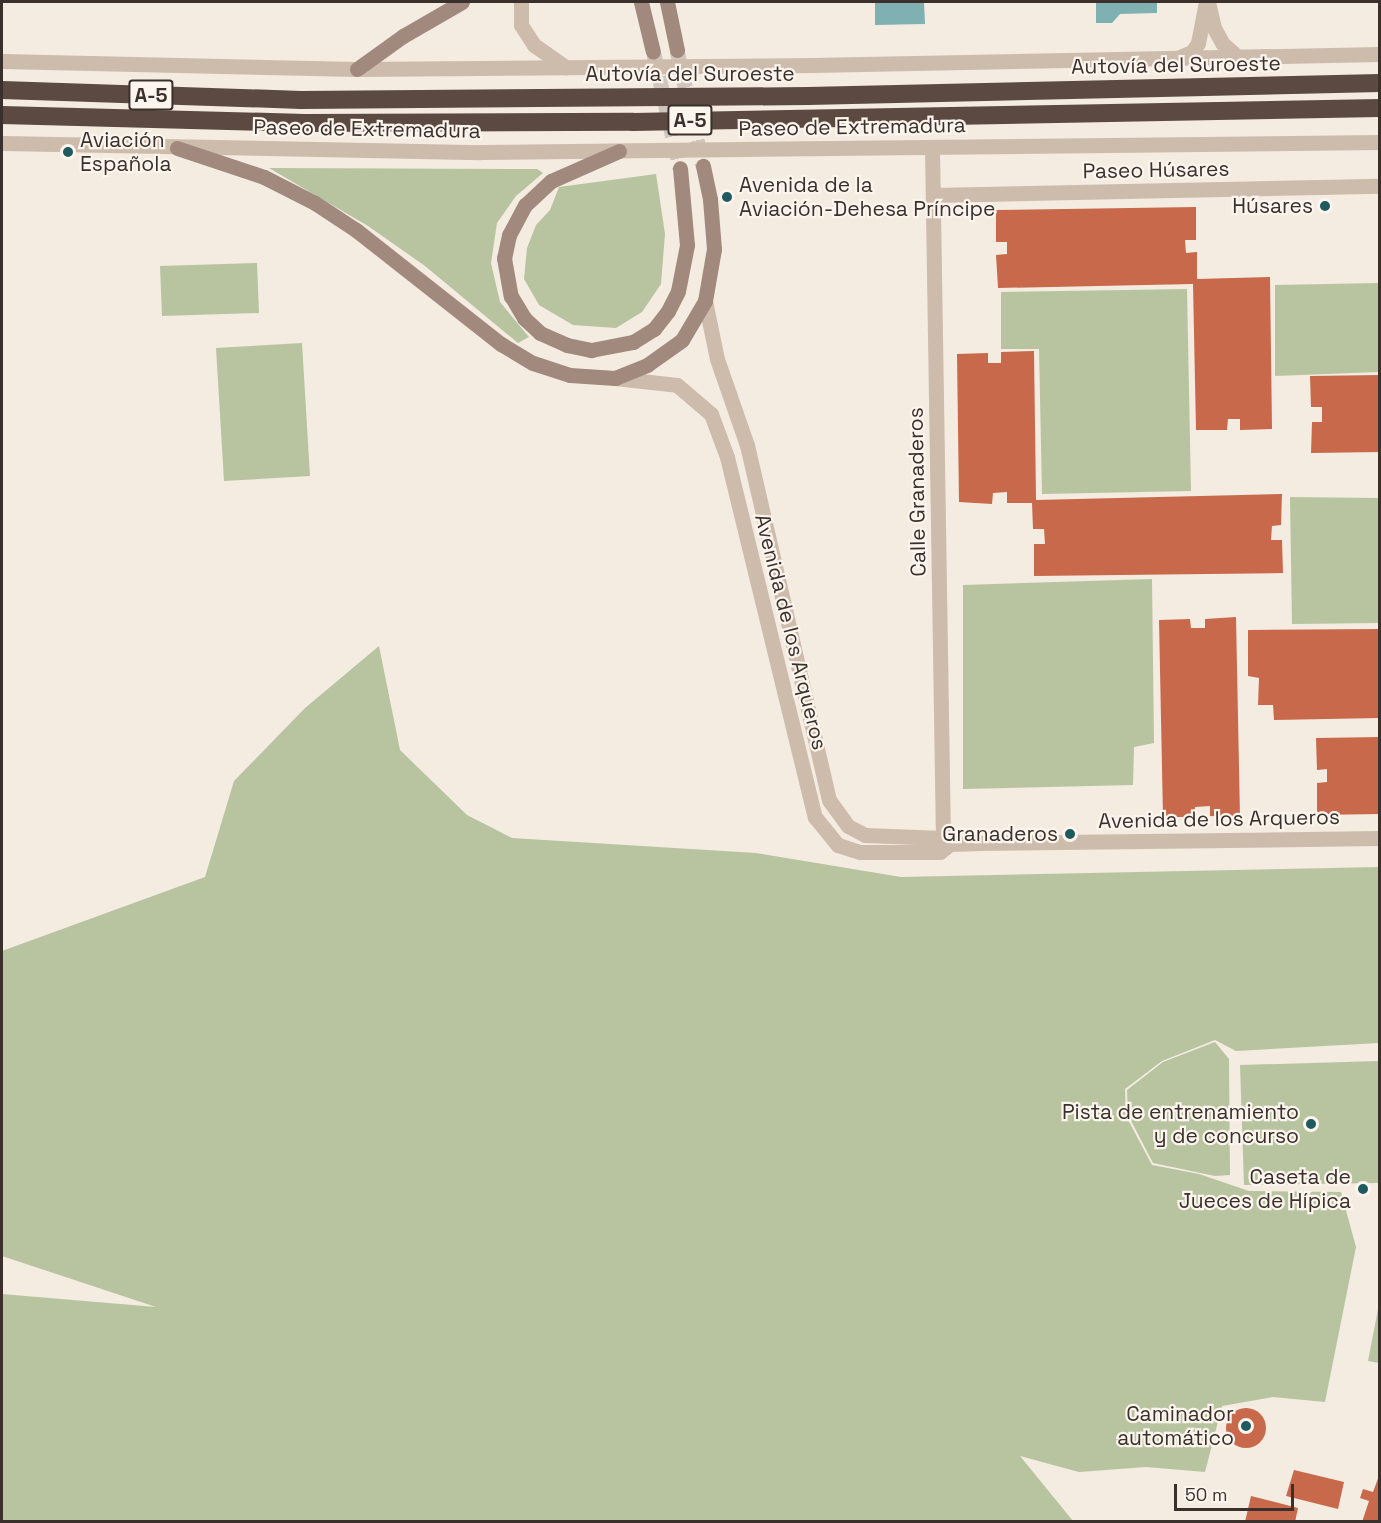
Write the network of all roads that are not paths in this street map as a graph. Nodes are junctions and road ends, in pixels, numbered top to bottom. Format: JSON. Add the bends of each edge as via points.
{"nodes":[{"id":1,"x":462,"y":2,"type":"edge"},
{"id":2,"x":521,"y":2,"type":"edge"},
{"id":3,"x":667,"y":2,"type":"edge"},
{"id":4,"x":1207,"y":2,"type":"edge"},
{"id":5,"x":641,"y":5,"type":"edge"},
{"id":6,"x":677,"y":50,"type":"tunnel mouth"},
{"id":7,"x":653,"y":51,"type":"tunnel mouth"},
{"id":8,"x":1380,"y":54,"type":"edge"},
{"id":9,"x":1237,"y":56,"type":"junction"},
{"id":10,"x":1180,"y":57,"type":"junction"},
{"id":11,"x":2,"y":61,"type":"edge"},
{"id":12,"x":566,"y":67,"type":"junction"},
{"id":13,"x":357,"y":69,"type":"junction"},
{"id":14,"x":1380,"y":83,"type":"edge"},
{"id":15,"x":2,"y":90,"type":"edge"},
{"id":16,"x":1380,"y":108,"type":"edge"},
{"id":17,"x":2,"y":115,"type":"edge"},
{"id":18,"x":1380,"y":142,"type":"edge"},
{"id":19,"x":2,"y":143,"type":"edge"},
{"id":20,"x":932,"y":147,"type":"junction"},
{"id":21,"x":177,"y":148,"type":"junction"},
{"id":22,"x":619,"y":151,"type":"junction"},
{"id":23,"x":703,"y":166,"type":"tunnel mouth"},
{"id":24,"x":680,"y":168,"type":"tunnel mouth"},
{"id":25,"x":1380,"y":186,"type":"edge"},
{"id":26,"x":933,"y":195,"type":"junction"},
{"id":27,"x":705,"y":301,"type":"junction"},
{"id":28,"x":615,"y":378,"type":"junction"},
{"id":29,"x":1380,"y":838,"type":"edge"},
{"id":30,"x":946,"y":841,"type":"junction"}],
"edges":[{"from":1,"to":13,"type":"main road","via":[[403,36]]},
{"from":2,"to":12,"type":"street","via":[[521,25],[534,45]]},
{"from":3,"to":6,"type":"main road"},
{"from":4,"to":9,"type":"street","via":[[1214,28],[1223,44]]},
{"from":4,"to":10,"type":"street","via":[[1198,43],[1192,52]]},
{"from":5,"to":7,"type":"main road"},
{"from":8,"to":9,"type":"street"},
{"from":9,"to":10,"type":"street"},
{"from":10,"to":12,"type":"street"},
{"from":11,"to":13,"type":"street"},
{"from":12,"to":13,"type":"street"},
{"from":14,"to":15,"type":"highway","name":"Autovía del Suroeste","number":"A-5","via":[[808,96],[301,100]]},
{"from":16,"to":17,"type":"highway","name":"Autovía del Suroeste","number":"A-5","via":[[539,122],[305,123]]},
{"from":18,"to":20,"type":"street","name":"Paseo de Extremadura"},
{"from":19,"to":21,"type":"street","name":"Paseo de Extremadura"},
{"from":20,"to":22,"type":"street","name":"Paseo de Extremadura"},
{"from":20,"to":26,"type":"street","name":"Calle Granaderos"},
{"from":21,"to":22,"type":"street","name":"Paseo de Extremadura"},
{"from":21,"to":28,"type":"main road","via":[[264,177],[315,203],[380,248],[501,344],[532,363],[570,375]]},
{"from":22,"to":24,"type":"main road","via":[[551,181],[525,205],[509,235],[504,258],[511,296],[524,318],[540,333],[567,345],[591,350],[633,342],[654,328],[668,311],[678,291],[687,246]]},
{"from":23,"to":27,"type":"main road","via":[[714,249]]},
{"from":25,"to":26,"type":"street","name":"Paseo Húsares"},
{"from":26,"to":30,"type":"street","name":"Calle Granaderos"},
{"from":27,"to":28,"type":"main road","via":[[682,340],[647,365]]},
{"from":27,"to":30,"type":"street","name":"Avenida de los Arqueros","via":[[717,359],[747,446],[829,800],[848,826],[865,834]]},
{"from":28,"to":30,"type":"street","name":"Avenida de los Arqueros","via":[[676,385],[711,414],[727,456],[815,817],[825,832],[838,845],[860,852],[940,852]]},
{"from":29,"to":30,"type":"street","name":"Avenida de los Arqueros"}]}
